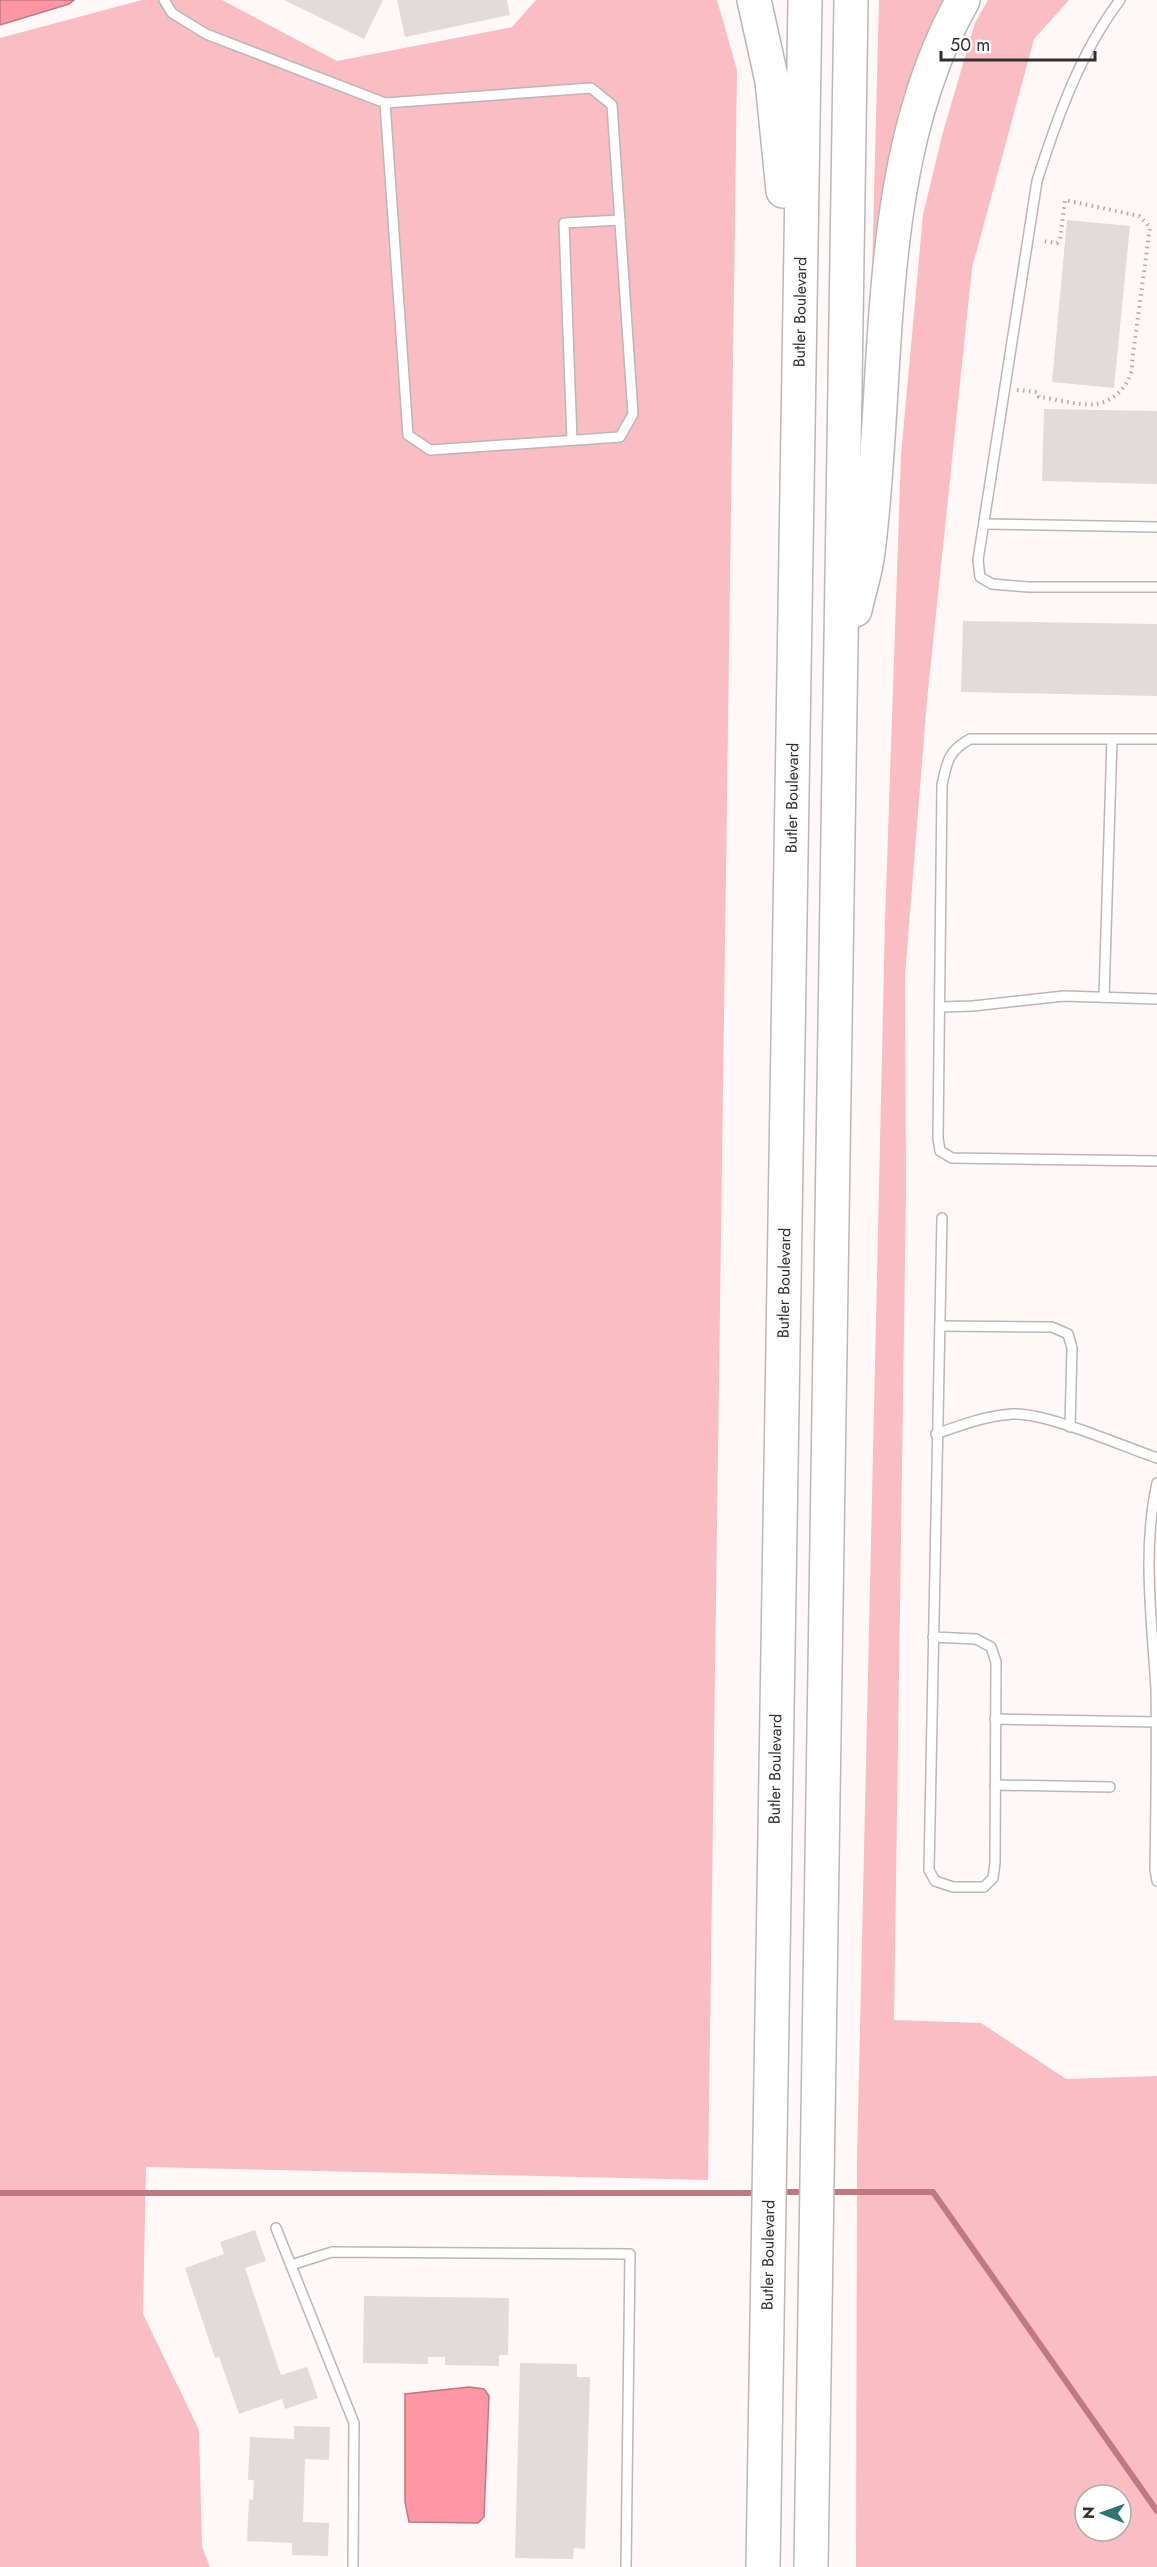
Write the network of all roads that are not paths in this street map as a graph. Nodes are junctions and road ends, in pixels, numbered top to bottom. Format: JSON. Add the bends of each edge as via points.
{"nodes":[{"id":1,"x":164,"y":0,"type":"edge"},
{"id":2,"x":754,"y":0,"type":"edge"},
{"id":3,"x":805,"y":0,"type":"edge"},
{"id":4,"x":851,"y":0,"type":"edge"},
{"id":5,"x":963,"y":0,"type":"edge"},
{"id":6,"x":1120,"y":0,"type":"edge"},
{"id":7,"x":385,"y":103,"type":"junction"},
{"id":8,"x":620,"y":220,"type":"junction"},
{"id":9,"x":798,"y":399,"type":"junction"},
{"id":10,"x":573,"y":440,"type":"junction"},
{"id":11,"x":984,"y":524,"type":"junction"},
{"id":12,"x":1157,"y":527,"type":"edge"},
{"id":13,"x":1157,"y":588,"type":"edge"},
{"id":14,"x":840,"y":670,"type":"junction"},
{"id":15,"x":1157,"y":738,"type":"edge"},
{"id":16,"x":1112,"y":739,"type":"junction"},
{"id":17,"x":1104,"y":997,"type":"junction"},
{"id":18,"x":1157,"y":999,"type":"edge"},
{"id":19,"x":940,"y":1006,"type":"junction"},
{"id":20,"x":1157,"y":1161,"type":"edge"},
{"id":21,"x":942,"y":1218,"type":"dead end"},
{"id":22,"x":940,"y":1326,"type":"junction"},
{"id":23,"x":1070,"y":1427,"type":"junction"},
{"id":24,"x":936,"y":1434,"type":"junction"},
{"id":25,"x":1157,"y":1458,"type":"edge"},
{"id":26,"x":1157,"y":1483,"type":"edge"},
{"id":27,"x":933,"y":1637,"type":"junction"},
{"id":28,"x":995,"y":1719,"type":"junction"},
{"id":29,"x":1156,"y":1722,"type":"edge"},
{"id":30,"x":995,"y":1785,"type":"junction"},
{"id":31,"x":1110,"y":1787,"type":"dead end"},
{"id":32,"x":1157,"y":1881,"type":"edge"},
{"id":33,"x":276,"y":2228,"type":"dead end"},
{"id":34,"x":291,"y":2265,"type":"junction"},
{"id":35,"x":353,"y":2567,"type":"edge"},
{"id":36,"x":626,"y":2567,"type":"edge"},
{"id":37,"x":763,"y":2567,"type":"edge"},
{"id":38,"x":811,"y":2567,"type":"edge"}],
"edges":[{"from":1,"to":7,"type":"lane","via":[[172,13],[206,34]]},
{"from":2,"to":9,"type":"highway","via":[[772,81],[778,132]]},
{"from":3,"to":9,"type":"highway","name":"Butler Boulevard"},
{"from":4,"to":14,"type":"highway"},
{"from":5,"to":14,"type":"highway","via":[[929,76],[901,188],[890,273],[868,554]]},
{"from":6,"to":11,"type":"lane","via":[[1083,61],[1054,127],[1037,181]]},
{"from":7,"to":8,"type":"lane","via":[[591,88],[612,105]]},
{"from":7,"to":10,"type":"lane","via":[[408,435],[430,450]]},
{"from":8,"to":10,"type":"lane","via":[[633,414],[620,437]]},
{"from":8,"to":10,"type":"lane","via":[[564,223]]},
{"from":9,"to":37,"type":"highway","name":"Butler Boulevard"},
{"from":11,"to":12,"type":"lane"},
{"from":11,"to":13,"type":"lane","via":[[978,560],[980,577],[992,584]]},
{"from":14,"to":38,"type":"highway"},
{"from":15,"to":16,"type":"lane"},
{"from":16,"to":17,"type":"lane"},
{"from":16,"to":19,"type":"lane","via":[[970,739],[957,746],[947,761],[942,785]]},
{"from":17,"to":18,"type":"lane"},
{"from":17,"to":19,"type":"lane","via":[[1064,996]]},
{"from":19,"to":20,"type":"lane","via":[[940,1151],[952,1158]]},
{"from":21,"to":22,"type":"lane"},
{"from":22,"to":23,"type":"lane","via":[[1052,1327],[1068,1334],[1072,1348]]},
{"from":22,"to":24,"type":"lane"},
{"from":23,"to":24,"type":"lane","via":[[1014,1414],[974,1420]]},
{"from":23,"to":25,"type":"lane"},
{"from":24,"to":27,"type":"lane"},
{"from":26,"to":29,"type":"lane","via":[[1150,1514],[1150,1619]]},
{"from":27,"to":28,"type":"lane","via":[[976,1639],[991,1647],[996,1662]]},
{"from":27,"to":30,"type":"lane","via":[[929,1870],[935,1881],[953,1887],[984,1887],[993,1878]]},
{"from":28,"to":29,"type":"lane"},
{"from":28,"to":30,"type":"lane"},
{"from":29,"to":32,"type":"lane"},
{"from":30,"to":31,"type":"lane"},
{"from":33,"to":34,"type":"lane"},
{"from":34,"to":35,"type":"lane","via":[[354,2423]]},
{"from":34,"to":36,"type":"lane","via":[[333,2252],[630,2254]]}]}
